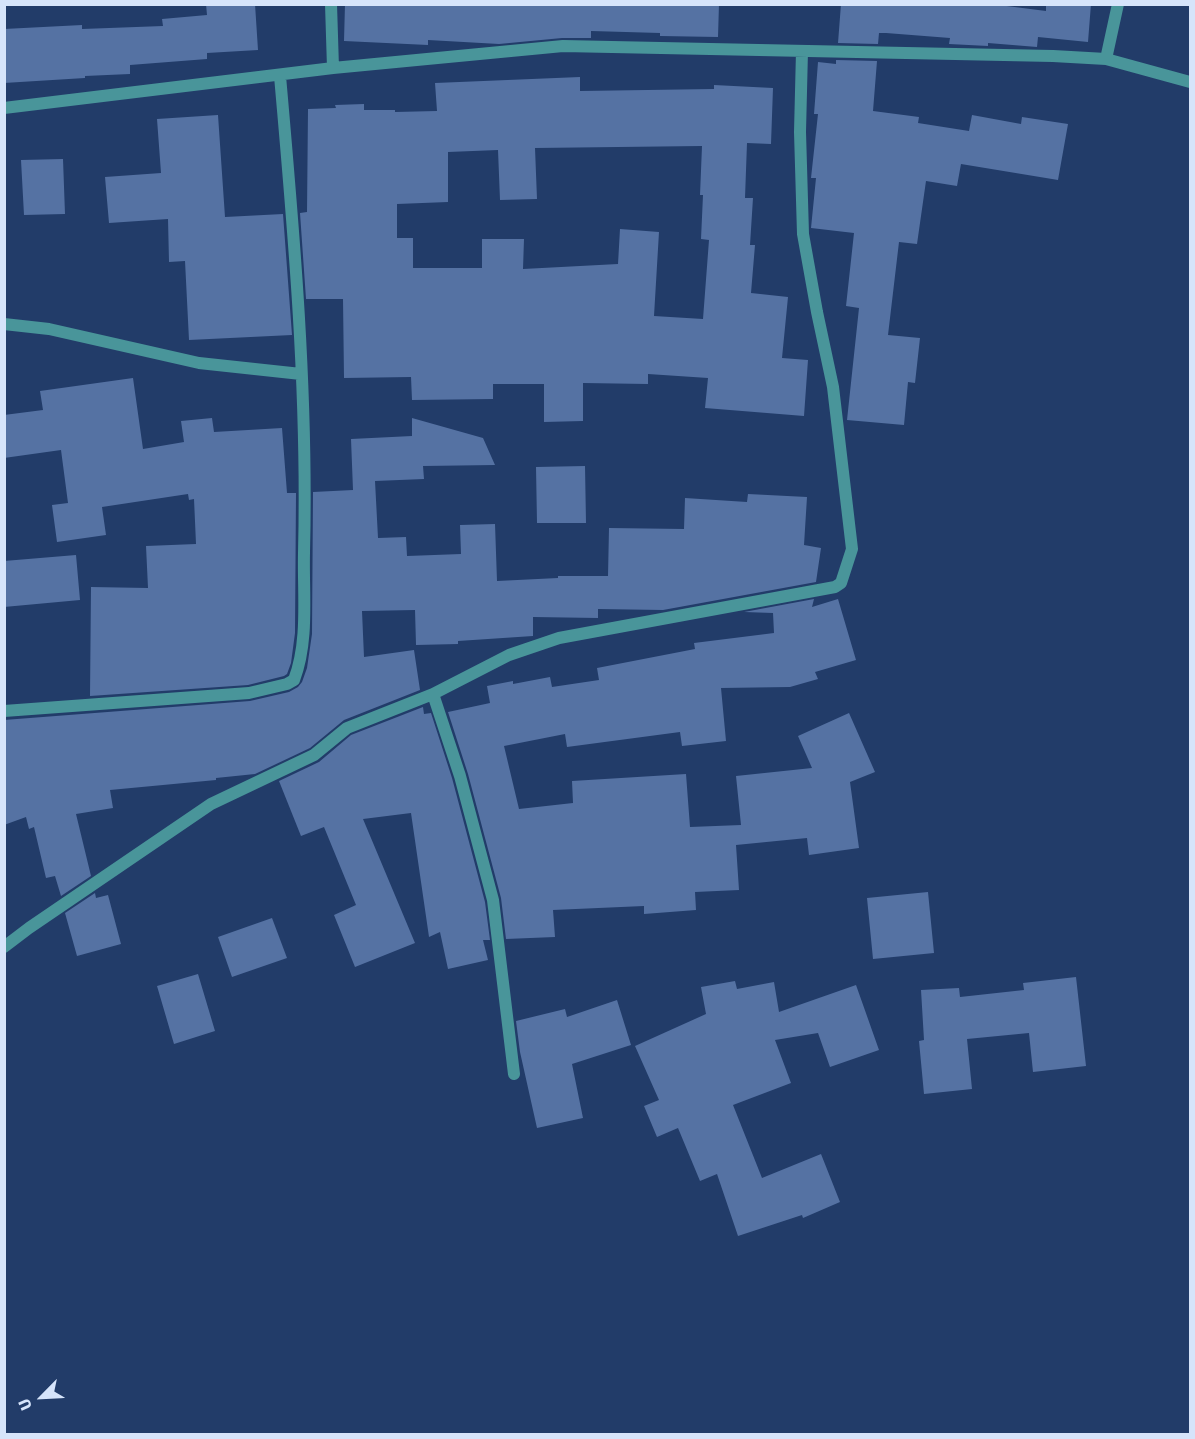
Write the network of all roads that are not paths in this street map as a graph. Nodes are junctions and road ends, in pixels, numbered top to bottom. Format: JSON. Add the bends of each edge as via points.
{"nodes":[{"id":1,"x":331,"y":4,"type":"edge"},
{"id":2,"x":1118,"y":4,"type":"edge"},
{"id":3,"x":802,"y":51,"type":"junction"},
{"id":4,"x":1106,"y":59,"type":"junction"},
{"id":5,"x":333,"y":68,"type":"junction"},
{"id":6,"x":280,"y":76,"type":"junction"},
{"id":7,"x":1191,"y":82,"type":"edge"},
{"id":8,"x":4,"y":108,"type":"edge"},
{"id":9,"x":4,"y":324,"type":"edge"},
{"id":10,"x":301,"y":374,"type":"junction"},
{"id":11,"x":433,"y":693,"type":"junction"},
{"id":12,"x":4,"y":711,"type":"edge"},
{"id":13,"x":4,"y":947,"type":"edge"},
{"id":14,"x":514,"y":1074,"type":"dead end"}],
"edges":[{"from":1,"to":5,"type":"street"},
{"from":2,"to":4,"type":"street"},
{"from":3,"to":4,"type":"street"},
{"from":3,"to":5,"type":"street","via":[[563,46]]},
{"from":3,"to":11,"type":"street","via":[[802,234],[833,387],[852,549],[841,583],[559,638],[509,655]]},
{"from":4,"to":7,"type":"street"},
{"from":5,"to":6,"type":"street"},
{"from":6,"to":8,"type":"street"},
{"from":6,"to":10,"type":"street"},
{"from":9,"to":10,"type":"street","via":[[49,329],[199,363]]},
{"from":10,"to":12,"type":"street","via":[[306,483],[303,618],[294,680],[249,693]]},
{"from":11,"to":13,"type":"street","via":[[347,728],[314,755],[211,804]]},
{"from":11,"to":14,"type":"street","via":[[493,900]]}]}
